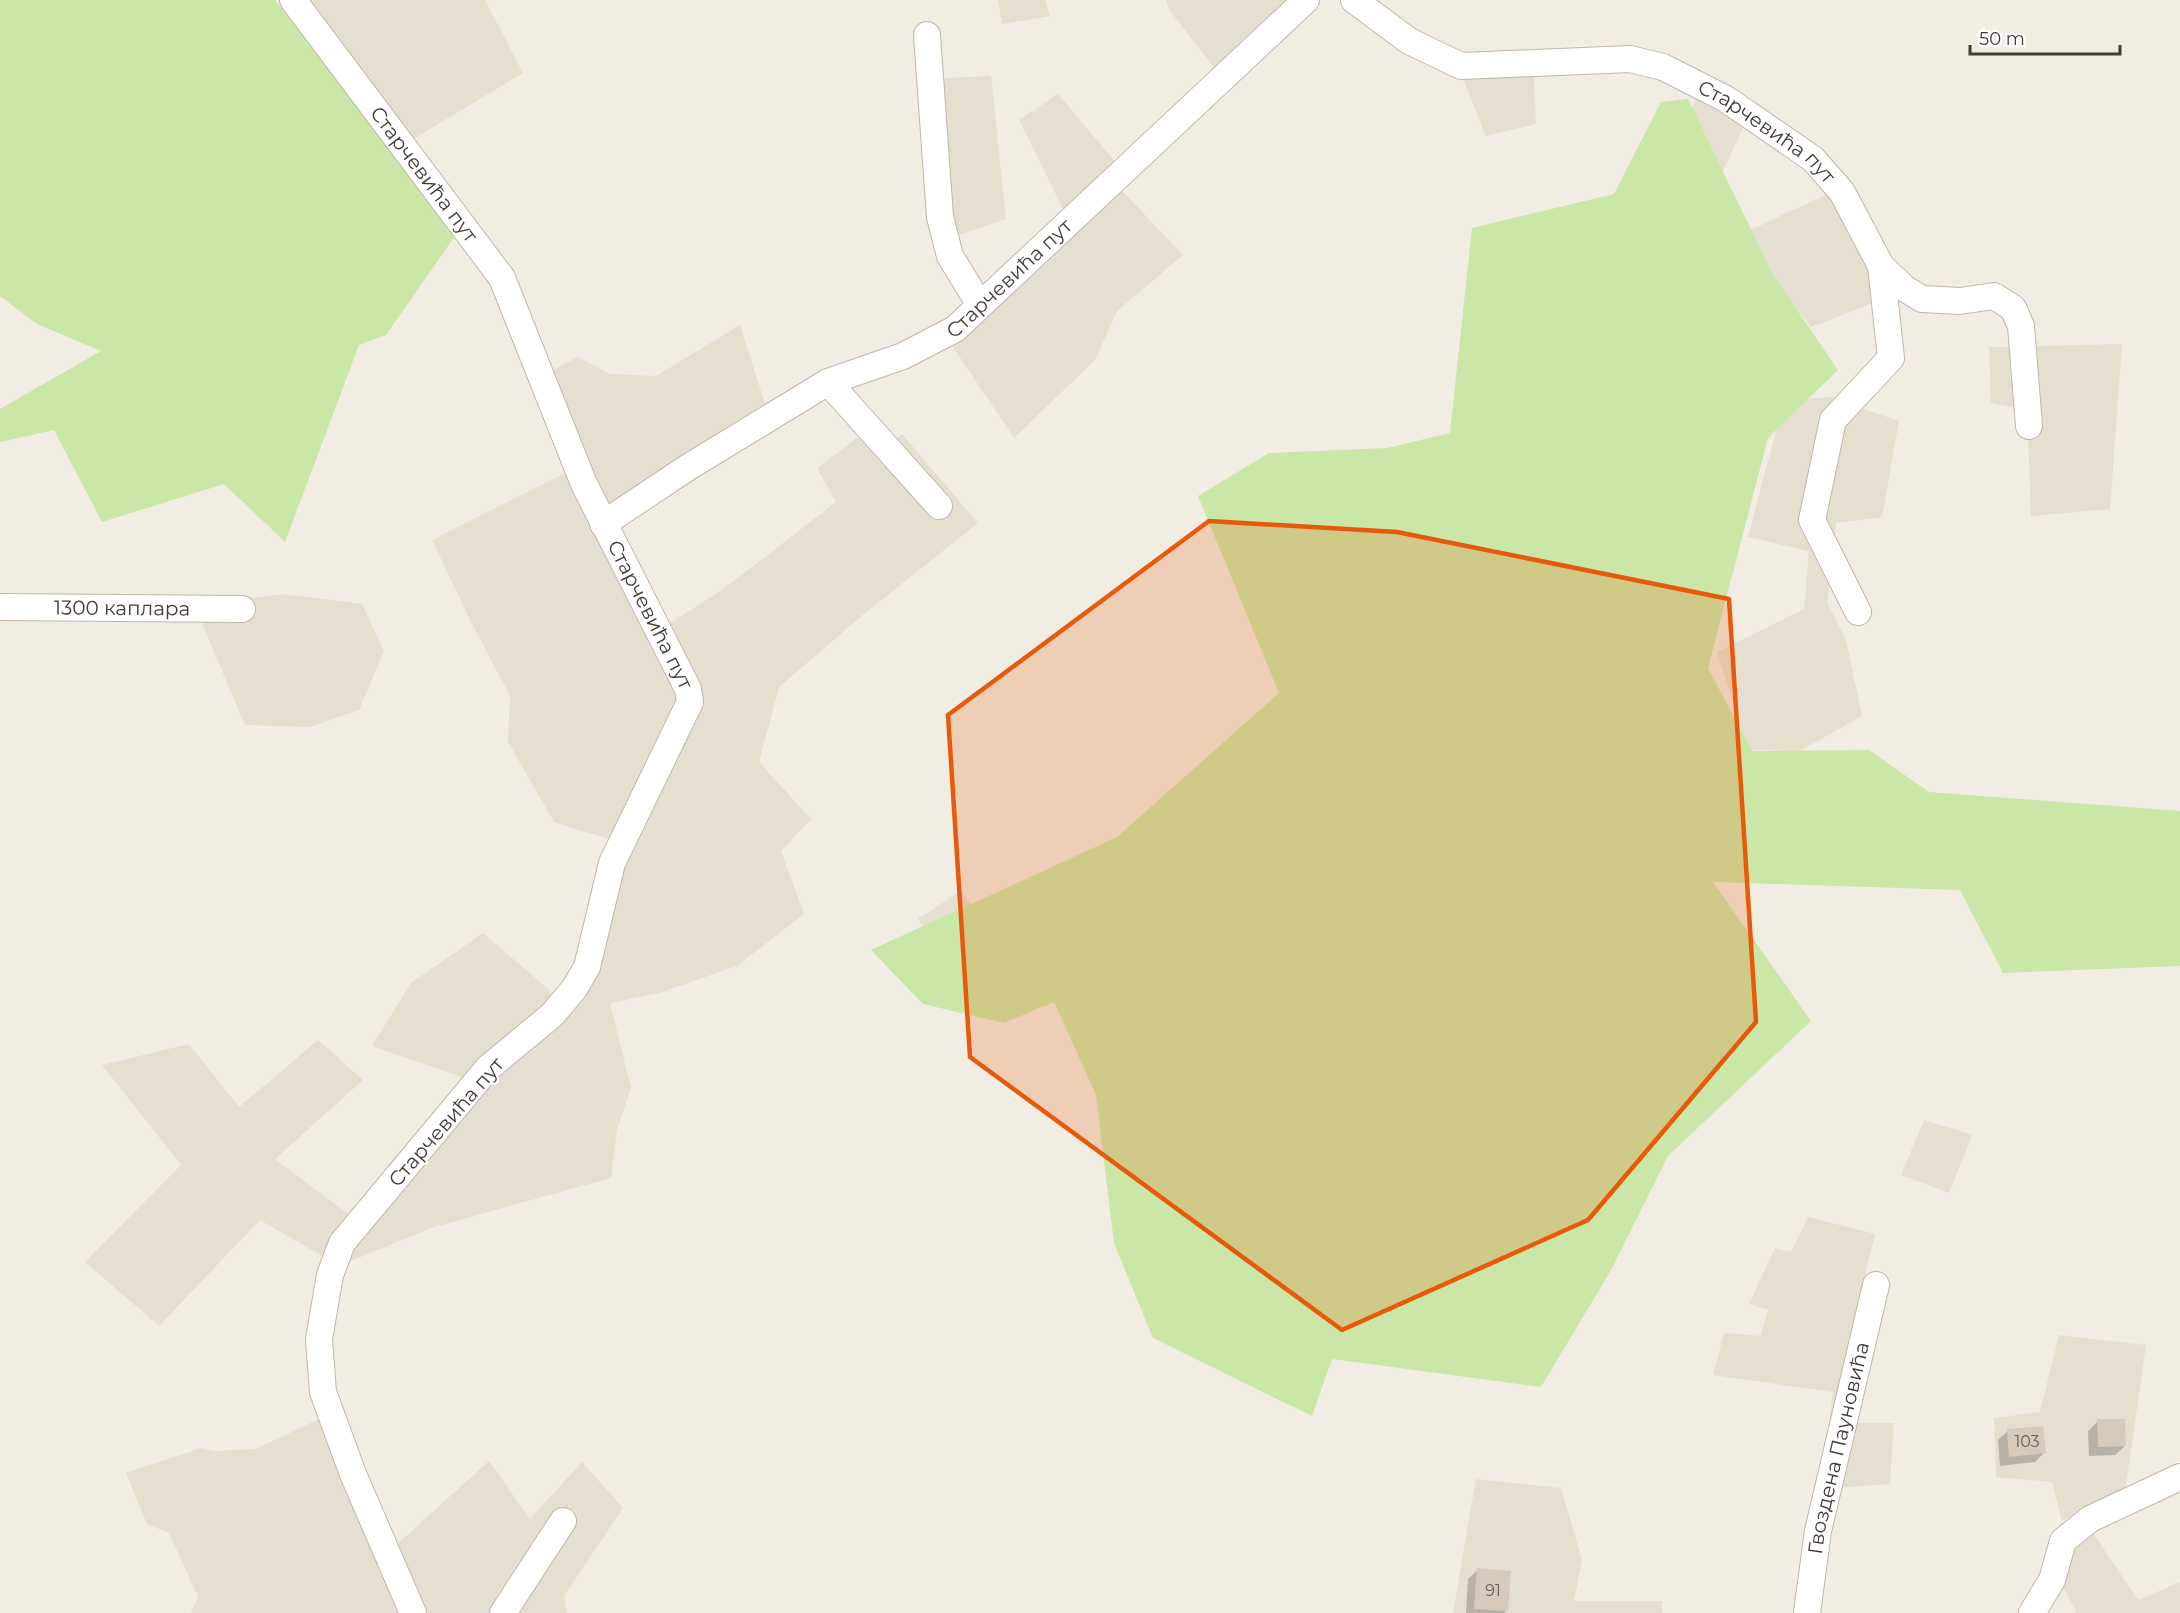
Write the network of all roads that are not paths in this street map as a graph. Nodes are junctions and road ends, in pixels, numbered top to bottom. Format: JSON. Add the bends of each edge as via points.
{"nodes":[{"id":1,"x":293,"y":0,"type":"edge"},
{"id":2,"x":1306,"y":0,"type":"edge"},
{"id":3,"x":1354,"y":0,"type":"edge"},
{"id":4,"x":927,"y":35,"type":"dead end"},
{"id":5,"x":1881,"y":266,"type":"junction"},
{"id":6,"x":980,"y":305,"type":"junction"},
{"id":7,"x":828,"y":382,"type":"junction"},
{"id":8,"x":2029,"y":426,"type":"dead end"},
{"id":9,"x":939,"y":506,"type":"dead end"},
{"id":10,"x":603,"y":524,"type":"junction"},
{"id":11,"x":0,"y":607,"type":"edge"},
{"id":12,"x":242,"y":609,"type":"dead end"},
{"id":13,"x":1858,"y":612,"type":"dead end"},
{"id":14,"x":1876,"y":1286,"type":"dead end"},
{"id":15,"x":2180,"y":1477,"type":"edge"},
{"id":16,"x":563,"y":1521,"type":"dead end"},
{"id":17,"x":413,"y":1613,"type":"edge"},
{"id":18,"x":503,"y":1613,"type":"edge"},
{"id":19,"x":1807,"y":1613,"type":"edge"},
{"id":20,"x":2032,"y":1613,"type":"edge"}],
"edges":[{"from":1,"to":10,"type":"street","name":"Старчевића пут","via":[[502,278]]},
{"from":2,"to":6,"type":"street","name":"Старчевића пут"},
{"from":3,"to":5,"type":"street","name":"Старчевића пут","via":[[1409,40],[1461,66],[1630,59],[1663,67],[1726,99],[1813,159],[1842,192]]},
{"from":4,"to":6,"type":"street","via":[[940,217],[950,256]]},
{"from":5,"to":8,"type":"street","name":"Старчевића пут","via":[[1922,299],[1960,301],[1994,296],[2013,308],[2021,326]]},
{"from":5,"to":13,"type":"street","via":[[1891,358],[1833,420],[1812,520]]},
{"from":6,"to":7,"type":"street","name":"Старчевића пут","via":[[955,329],[913,350]]},
{"from":7,"to":9,"type":"street"},
{"from":7,"to":10,"type":"street","name":"Старчевића пут"},
{"from":10,"to":17,"type":"street","name":"Старчевића пут","via":[[688,689],[690,702],[612,863],[587,966],[574,989],[552,1015],[488,1068],[342,1243],[328,1285],[319,1339],[323,1392],[353,1474]]},
{"from":11,"to":12,"type":"street","name":"1300 каплара"},
{"from":14,"to":19,"type":"street","name":"Гвоздена Пауновића","via":[[1818,1531]]},
{"from":15,"to":20,"type":"street","via":[[2090,1519],[2063,1540],[2052,1580]]},
{"from":16,"to":18,"type":"street"}]}
